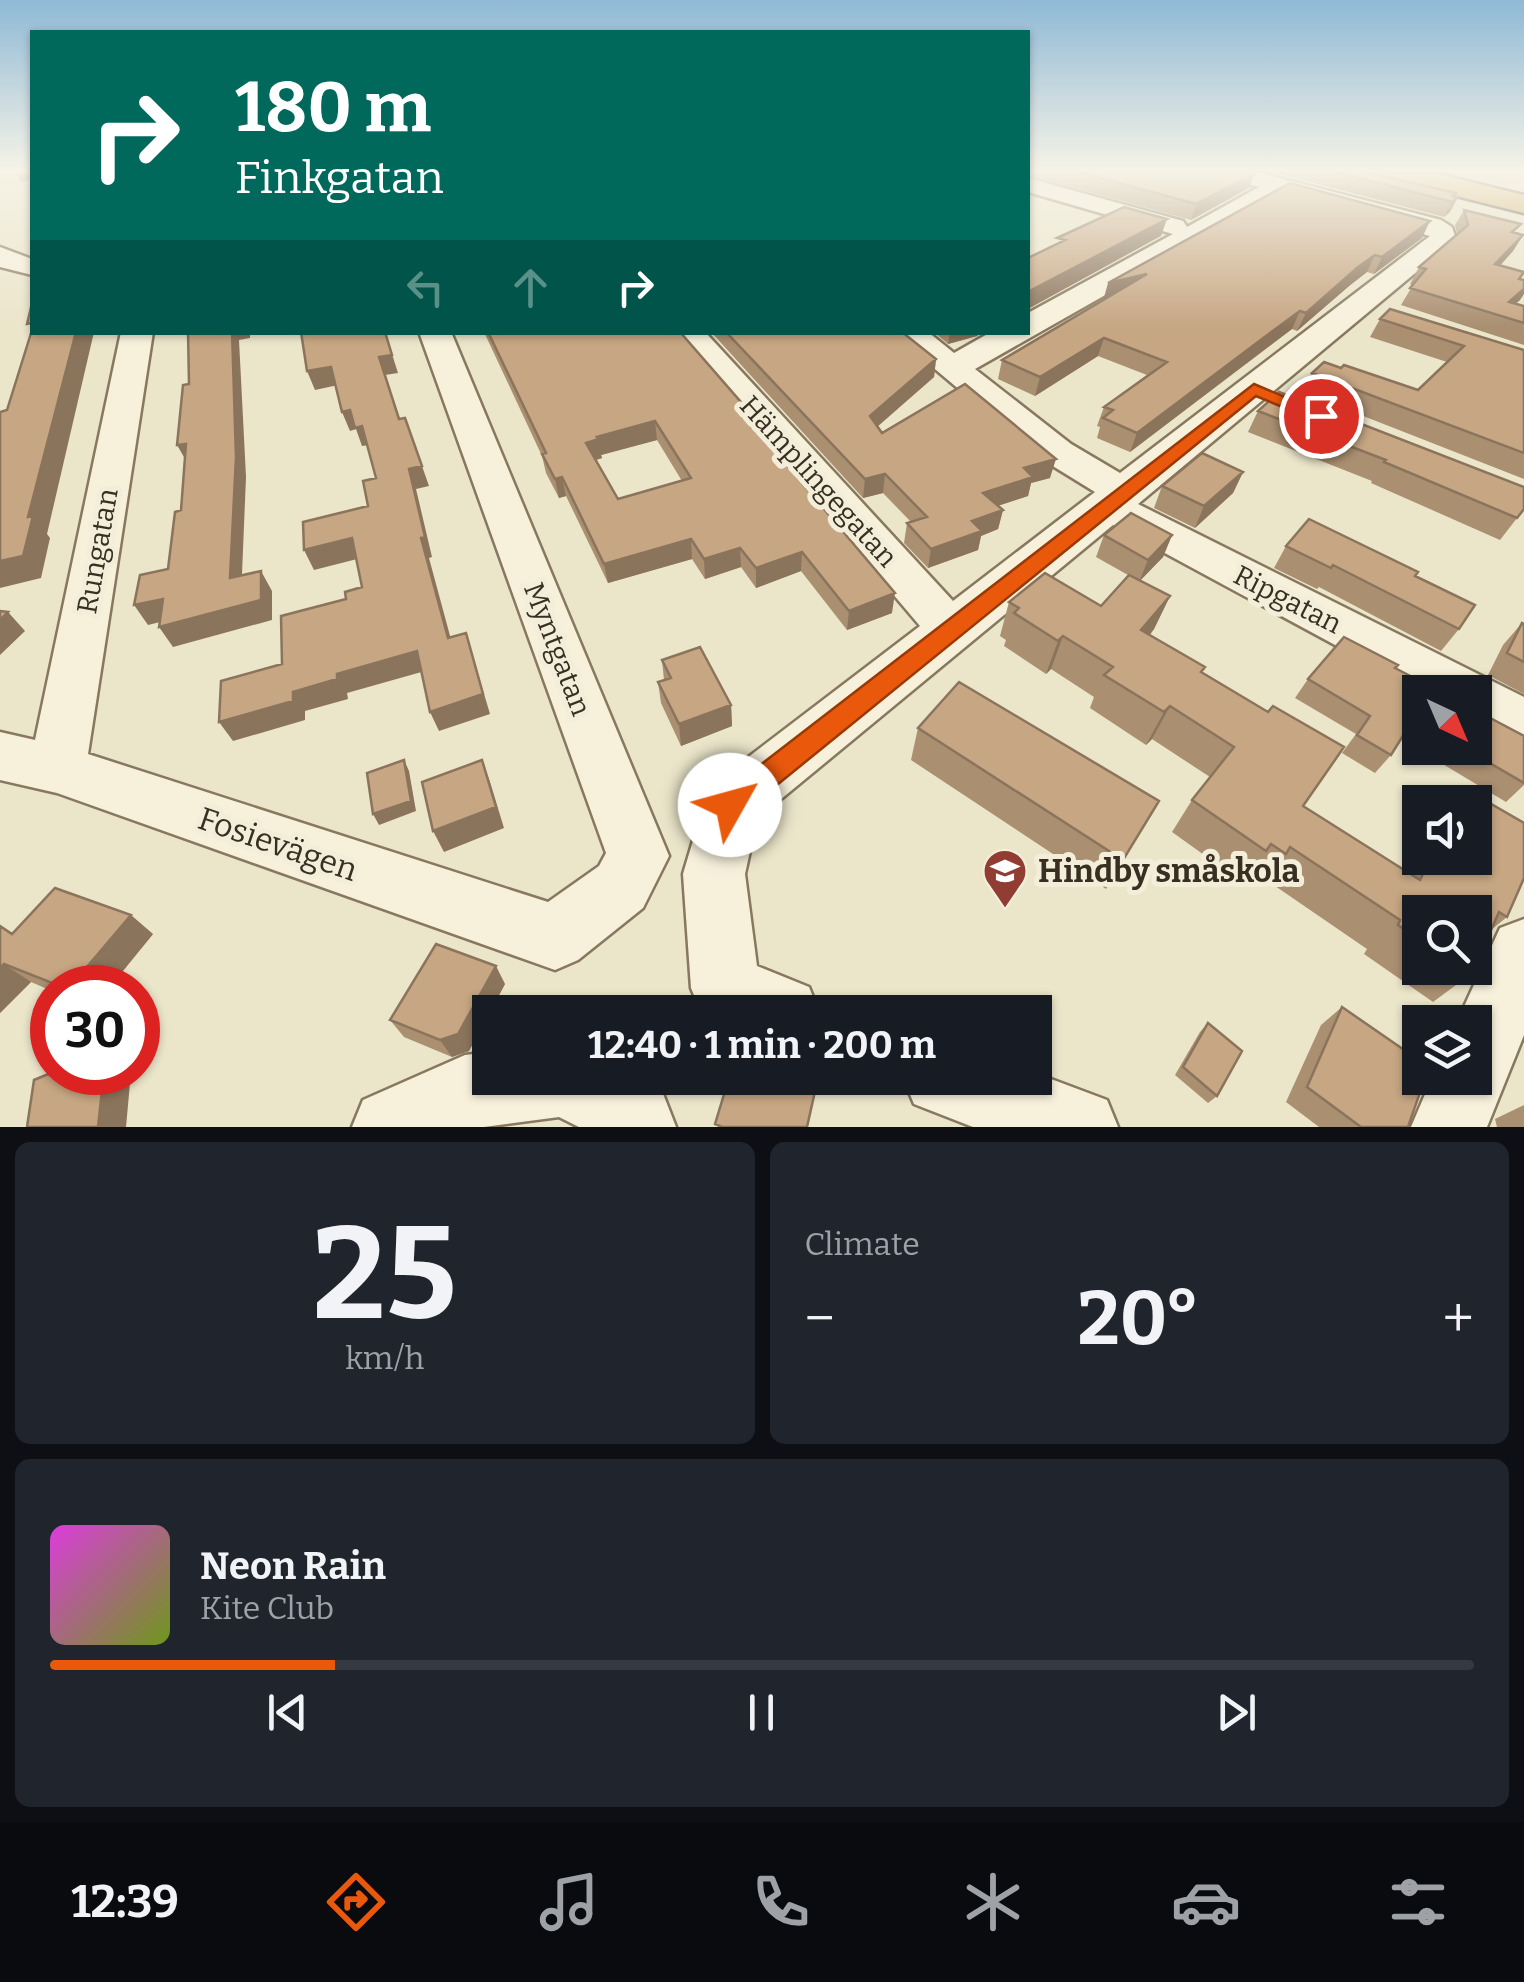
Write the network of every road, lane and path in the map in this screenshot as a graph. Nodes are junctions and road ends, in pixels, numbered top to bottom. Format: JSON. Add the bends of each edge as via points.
{"nodes":[{"id":1,"x":1156,"y":223,"type":"edge"},
{"id":2,"x":1211,"y":223,"type":"edge"},
{"id":3,"x":1419,"y":223,"type":"edge"},
{"id":4,"x":1192,"y":233,"type":"junction"},
{"id":5,"x":1030,"y":325,"type":"edge"},
{"id":6,"x":136,"y":335,"type":"edge"},
{"id":7,"x":436,"y":335,"type":"edge"},
{"id":8,"x":689,"y":335,"type":"edge"},
{"id":9,"x":911,"y":335,"type":"edge"},
{"id":10,"x":1010,"y":335,"type":"edge"},
{"id":11,"x":952,"y":368,"type":"junction"},
{"id":12,"x":1116,"y":499,"type":"junction"},
{"id":13,"x":951,"y":630,"type":"junction"},
{"id":14,"x":1436,"y":675,"type":"edge"},
{"id":15,"x":1492,"y":705,"type":"edge"},
{"id":16,"x":1524,"y":722,"type":"edge"},
{"id":17,"x":28,"y":763,"type":"edge"},
{"id":18,"x":555,"y":937,"type":"joint"},
{"id":19,"x":1524,"y":952,"type":"edge"},
{"id":20,"x":752,"y":995,"type":"edge"},
{"id":21,"x":1492,"y":1026,"type":"edge"},
{"id":22,"x":989,"y":1095,"type":"edge"},
{"id":23,"x":1463,"y":1095,"type":"edge"},
{"id":24,"x":636,"y":1120,"type":"edge"},
{"id":25,"x":390,"y":1127,"type":"edge"},
{"id":26,"x":1080,"y":1127,"type":"edge"},
{"id":27,"x":1449,"y":1127,"type":"edge"}],
"edges":[{"from":1,"to":4,"type":"street"},
{"from":2,"to":4,"type":"street"},
{"from":3,"to":12,"type":"street","via":[[1444,233],[1442,239],[1377,312],[1272,396]]},
{"from":4,"to":5,"type":"street"},
{"from":6,"to":17,"type":"street","name":"Rungatan"},
{"from":7,"to":18,"type":"street","name":"Myntgatan","via":[[638,856],[621,887]]},
{"from":8,"to":13,"type":"street","name":"Hämplingegatan"},
{"from":9,"to":11,"type":"street","name":"Ripgatan"},
{"from":10,"to":11,"type":"street"},
{"from":11,"to":12,"type":"street","name":"Ripgatan"},
{"from":12,"to":13,"type":"street"},
{"from":12,"to":14,"type":"street","name":"Ripgatan"},
{"from":13,"to":20,"type":"street","via":[[730,805],[714,874]]},
{"from":15,"to":16,"type":"street"},
{"from":17,"to":18,"type":"street","name":"Fosievägen"},
{"from":19,"to":21,"type":"street"},
{"from":22,"to":26,"type":"street"},
{"from":23,"to":27,"type":"street"},
{"from":24,"to":25,"type":"street","via":[[562,1080],[465,1092]]}]}
